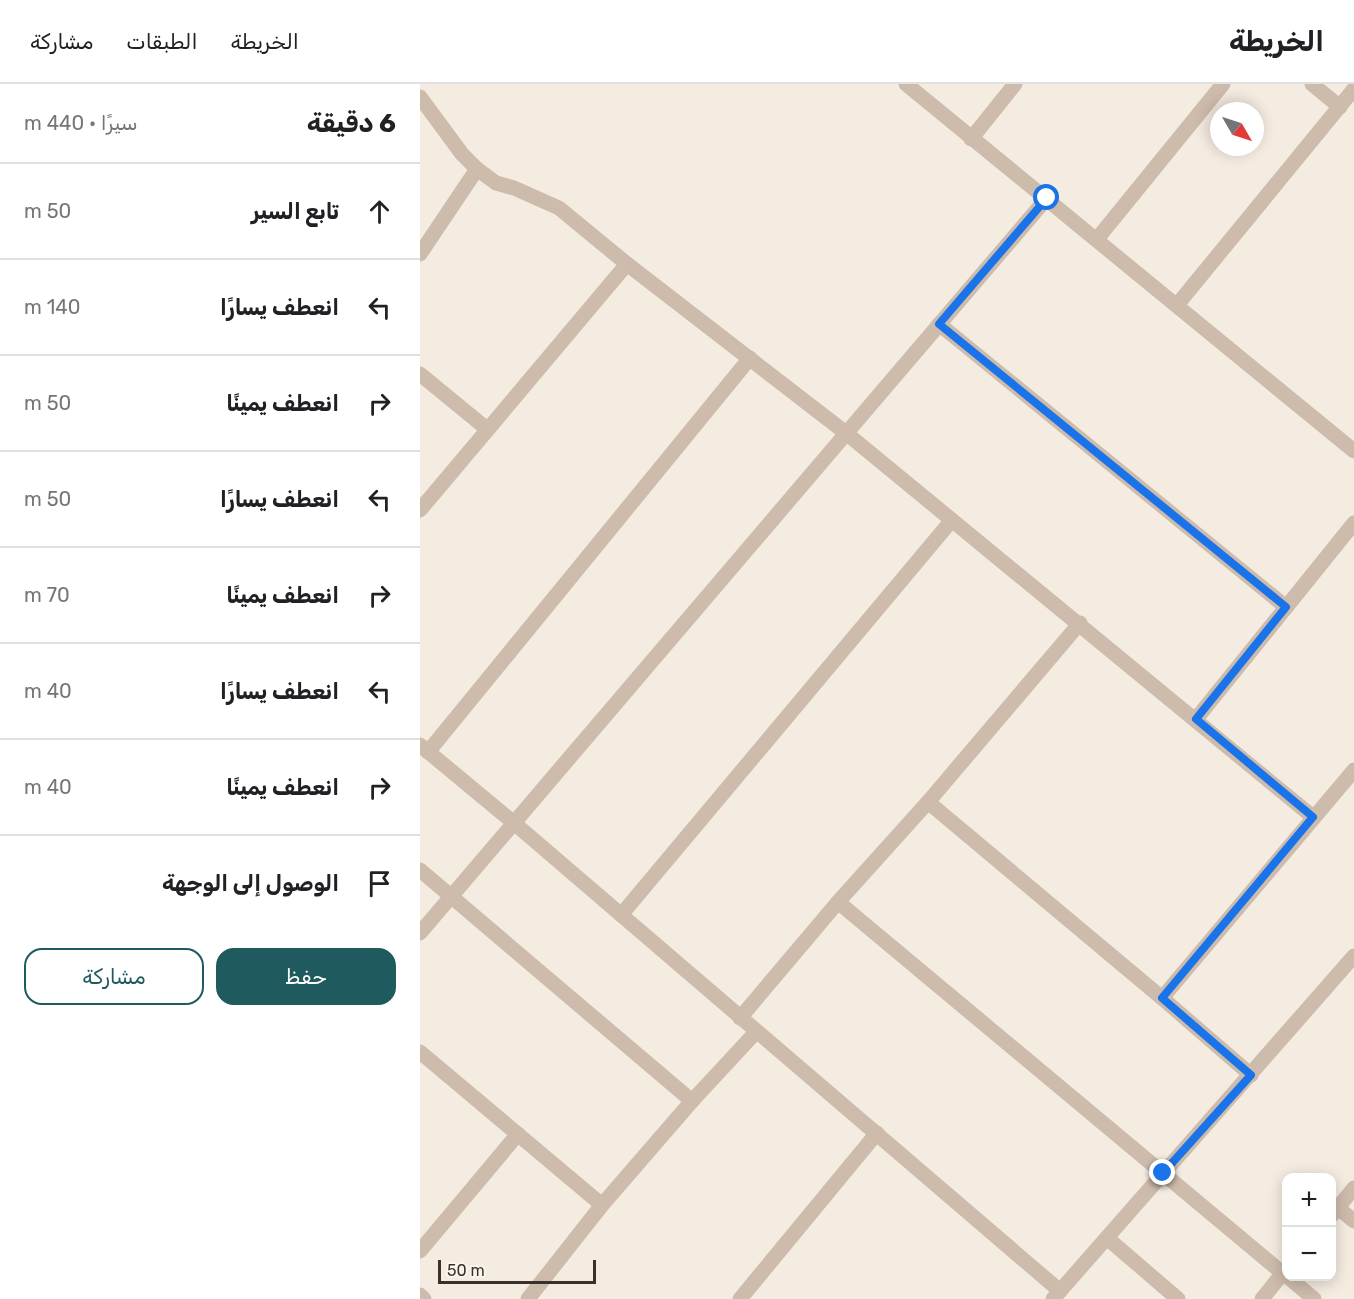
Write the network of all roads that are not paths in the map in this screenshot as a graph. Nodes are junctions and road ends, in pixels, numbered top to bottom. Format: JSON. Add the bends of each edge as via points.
{"nodes":[{"id":1,"x":906,"y":84,"type":"edge"},
{"id":2,"x":1015,"y":84,"type":"edge"},
{"id":3,"x":1223,"y":84,"type":"edge"},
{"id":4,"x":1312,"y":84,"type":"edge"},
{"id":5,"x":1354,"y":89,"type":"edge"},
{"id":6,"x":420,"y":97,"type":"edge"},
{"id":7,"x":1340,"y":107,"type":"junction"},
{"id":8,"x":971,"y":139,"type":"junction"},
{"id":9,"x":477,"y":169,"type":"junction"},
{"id":10,"x":1047,"y":198,"type":"junction"},
{"id":11,"x":1097,"y":239,"type":"junction"},
{"id":12,"x":420,"y":254,"type":"edge"},
{"id":13,"x":627,"y":264,"type":"junction"},
{"id":14,"x":1177,"y":305,"type":"junction"},
{"id":15,"x":939,"y":324,"type":"junction"},
{"id":16,"x":750,"y":358,"type":"junction"},
{"id":17,"x":420,"y":374,"type":"edge"},
{"id":18,"x":487,"y":429,"type":"junction"},
{"id":19,"x":846,"y":433,"type":"junction"},
{"id":20,"x":1354,"y":451,"type":"edge"},
{"id":21,"x":420,"y":510,"type":"edge"},
{"id":22,"x":952,"y":520,"type":"junction"},
{"id":23,"x":1354,"y":523,"type":"edge"},
{"id":24,"x":1286,"y":607,"type":"junction"},
{"id":25,"x":1080,"y":623,"type":"junction"},
{"id":26,"x":1196,"y":719,"type":"junction"},
{"id":27,"x":424,"y":749,"type":"edge"},
{"id":28,"x":1354,"y":770,"type":"edge"},
{"id":29,"x":928,"y":802,"type":"junction"},
{"id":30,"x":1313,"y":817,"type":"junction"},
{"id":31,"x":514,"y":823,"type":"junction"},
{"id":32,"x":420,"y":870,"type":"edge"},
{"id":33,"x":451,"y":897,"type":"junction"},
{"id":34,"x":838,"y":902,"type":"junction"},
{"id":35,"x":621,"y":915,"type":"junction"},
{"id":36,"x":420,"y":933,"type":"edge"},
{"id":37,"x":1354,"y":956,"type":"edge"},
{"id":38,"x":1162,"y":998,"type":"junction"},
{"id":39,"x":740,"y":1018,"type":"junction"},
{"id":40,"x":756,"y":1032,"type":"junction"},
{"id":41,"x":420,"y":1052,"type":"edge"},
{"id":42,"x":1251,"y":1075,"type":"junction"},
{"id":43,"x":693,"y":1101,"type":"junction"},
{"id":44,"x":876,"y":1133,"type":"junction"},
{"id":45,"x":518,"y":1134,"type":"junction"},
{"id":46,"x":1163,"y":1173,"type":"junction"},
{"id":47,"x":1354,"y":1188,"type":"edge"},
{"id":48,"x":602,"y":1205,"type":"junction"},
{"id":49,"x":1336,"y":1210,"type":"edge"},
{"id":50,"x":1336,"y":1212,"type":"edge"},
{"id":51,"x":1354,"y":1221,"type":"edge"},
{"id":52,"x":1107,"y":1238,"type":"junction"},
{"id":53,"x":420,"y":1251,"type":"edge"},
{"id":54,"x":1282,"y":1270,"type":"edge"},
{"id":55,"x":1282,"y":1277,"type":"edge"},
{"id":56,"x":1295,"y":1281,"type":"edge"},
{"id":57,"x":420,"y":1295,"type":"edge"},
{"id":58,"x":1056,"y":1295,"type":"edge"},
{"id":59,"x":424,"y":1299,"type":"edge"},
{"id":60,"x":528,"y":1299,"type":"edge"},
{"id":61,"x":740,"y":1299,"type":"edge"},
{"id":62,"x":1178,"y":1299,"type":"edge"},
{"id":63,"x":1262,"y":1299,"type":"edge"},
{"id":64,"x":1314,"y":1299,"type":"edge"}],
"edges":[{"from":1,"to":8,"type":"street"},
{"from":2,"to":8,"type":"street"},
{"from":3,"to":11,"type":"street"},
{"from":4,"to":7,"type":"street"},
{"from":5,"to":7,"type":"street"},
{"from":6,"to":9,"type":"street"},
{"from":7,"to":14,"type":"street"},
{"from":8,"to":10,"type":"street"},
{"from":9,"to":12,"type":"street"},
{"from":9,"to":13,"type":"street","via":[[496,183],[559,208]]},
{"from":10,"to":11,"type":"street"},
{"from":10,"to":15,"type":"street"},
{"from":11,"to":14,"type":"street"},
{"from":13,"to":16,"type":"street"},
{"from":13,"to":18,"type":"street"},
{"from":14,"to":20,"type":"street"},
{"from":15,"to":19,"type":"street"},
{"from":15,"to":24,"type":"street"},
{"from":16,"to":19,"type":"street"},
{"from":16,"to":27,"type":"street"},
{"from":17,"to":18,"type":"street"},
{"from":18,"to":21,"type":"street"},
{"from":19,"to":22,"type":"street"},
{"from":19,"to":31,"type":"street"},
{"from":22,"to":25,"type":"street"},
{"from":22,"to":35,"type":"street"},
{"from":23,"to":24,"type":"street"},
{"from":24,"to":26,"type":"street"},
{"from":25,"to":26,"type":"street"},
{"from":25,"to":29,"type":"street"},
{"from":26,"to":30,"type":"street"},
{"from":27,"to":31,"type":"street"},
{"from":28,"to":30,"type":"street"},
{"from":29,"to":34,"type":"street"},
{"from":29,"to":38,"type":"street"},
{"from":30,"to":38,"type":"street"},
{"from":31,"to":33,"type":"street"},
{"from":31,"to":35,"type":"street"},
{"from":32,"to":33,"type":"street"},
{"from":33,"to":36,"type":"street"},
{"from":33,"to":43,"type":"street"},
{"from":34,"to":39,"type":"street"},
{"from":34,"to":46,"type":"street"},
{"from":35,"to":39,"type":"street"},
{"from":37,"to":42,"type":"street"},
{"from":38,"to":42,"type":"street"},
{"from":39,"to":40,"type":"street"},
{"from":40,"to":43,"type":"street"},
{"from":40,"to":44,"type":"street"},
{"from":41,"to":45,"type":"street"},
{"from":42,"to":46,"type":"street"},
{"from":43,"to":48,"type":"street"},
{"from":44,"to":58,"type":"street"},
{"from":44,"to":61,"type":"street"},
{"from":45,"to":48,"type":"street"},
{"from":45,"to":53,"type":"street"},
{"from":46,"to":52,"type":"street"},
{"from":46,"to":54,"type":"street"},
{"from":47,"to":49,"type":"street"},
{"from":48,"to":60,"type":"street"},
{"from":50,"to":51,"type":"street"},
{"from":52,"to":58,"type":"street"},
{"from":52,"to":62,"type":"street"},
{"from":55,"to":63,"type":"street"},
{"from":56,"to":64,"type":"street"},
{"from":57,"to":59,"type":"street"}]}
